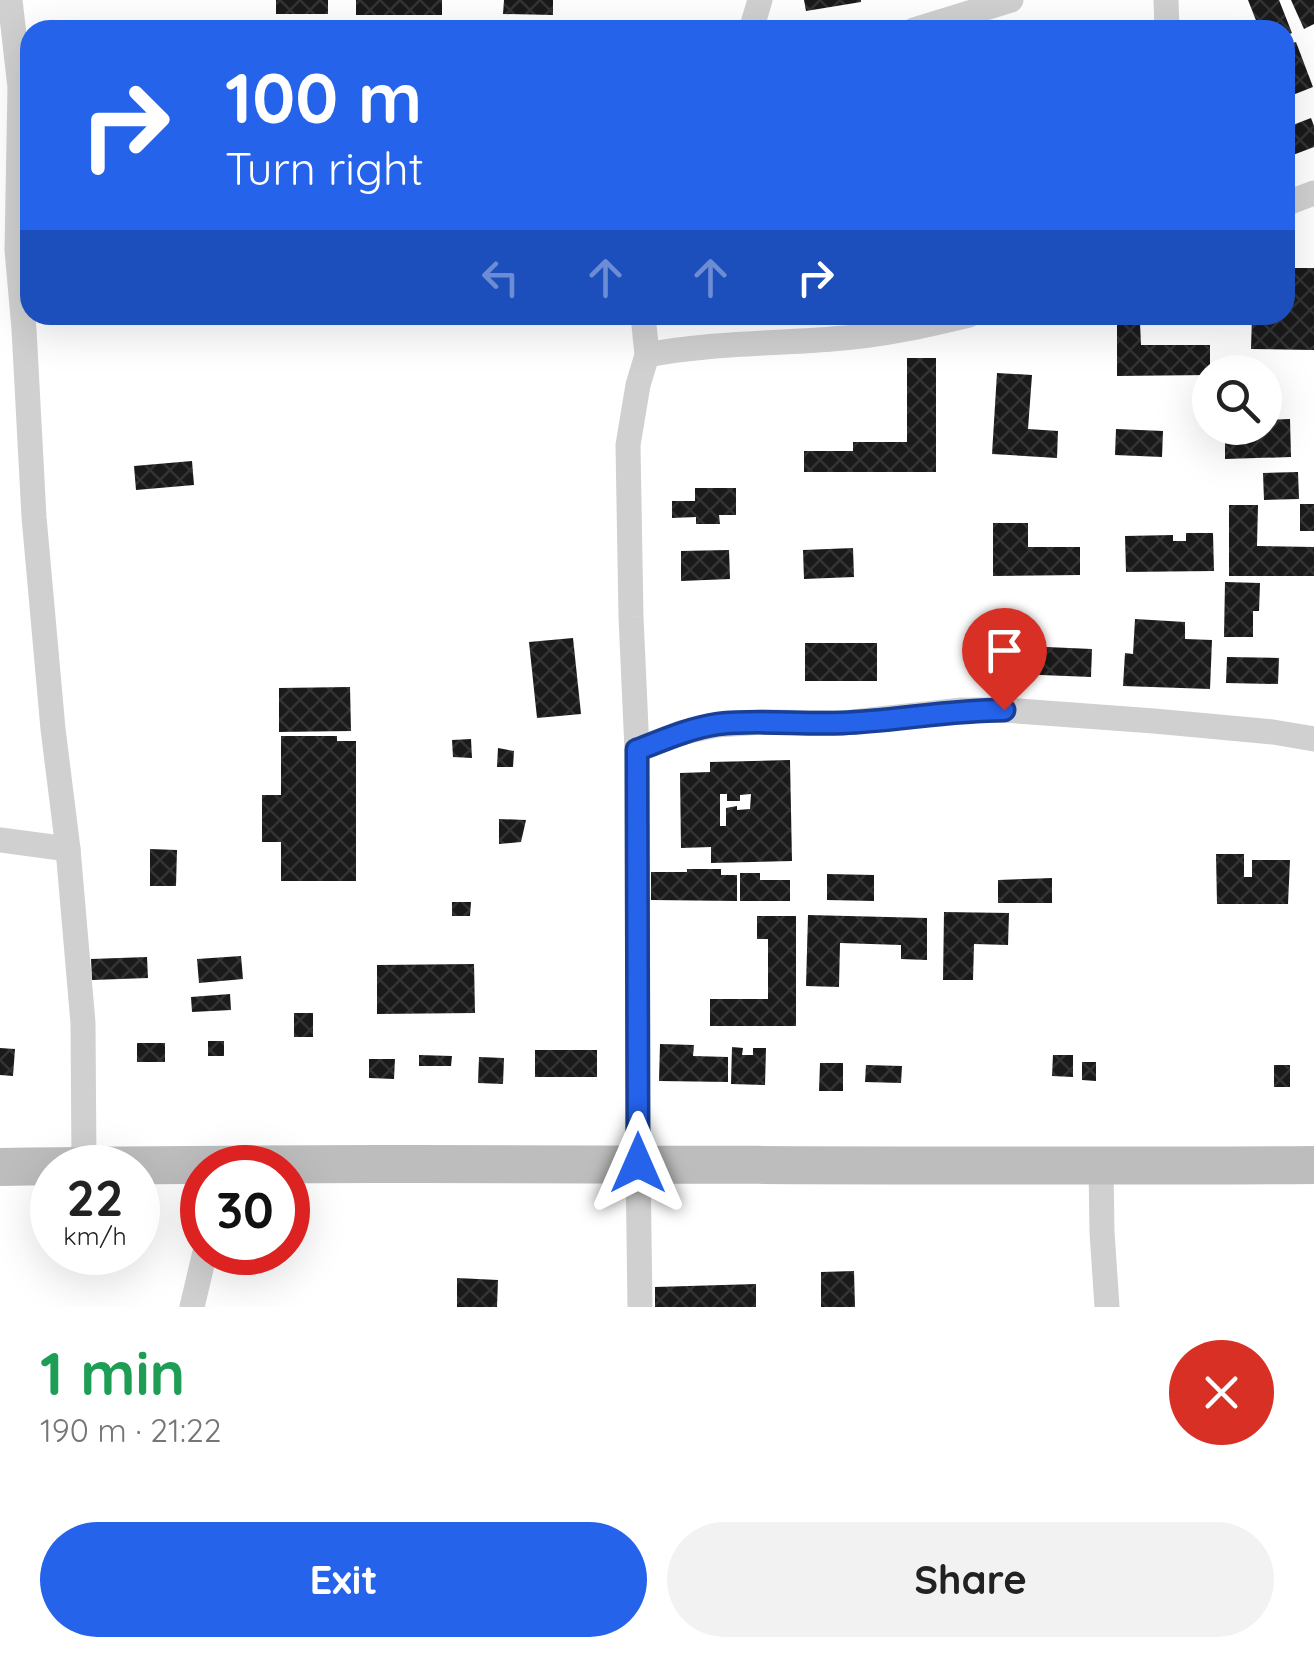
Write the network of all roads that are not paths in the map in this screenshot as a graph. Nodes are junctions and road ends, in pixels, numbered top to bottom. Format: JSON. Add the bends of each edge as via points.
{"nodes":[{"id":1,"x":10,"y":0,"type":"edge"},
{"id":2,"x":1011,"y":0,"type":"edge"},
{"id":3,"x":946,"y":20,"type":"edge"},
{"id":4,"x":20,"y":88,"type":"edge"},
{"id":5,"x":20,"y":88,"type":"edge"},
{"id":6,"x":20,"y":276,"type":"edge"},
{"id":7,"x":24,"y":325,"type":"edge"},
{"id":8,"x":644,"y":325,"type":"edge"},
{"id":9,"x":925,"y":325,"type":"edge"},
{"id":10,"x":648,"y":355,"type":"junction"},
{"id":11,"x":1314,"y":739,"type":"edge"},
{"id":12,"x":637,"y":750,"type":"junction"},
{"id":13,"x":0,"y":840,"type":"edge"},
{"id":14,"x":68,"y":850,"type":"junction"},
{"id":15,"x":84,"y":1145,"type":"edge"},
{"id":16,"x":638,"y":1163,"type":"junction"},
{"id":17,"x":310,"y":1165,"type":"edge"},
{"id":18,"x":1314,"y":1166,"type":"edge"},
{"id":19,"x":0,"y":1167,"type":"edge"},
{"id":20,"x":30,"y":1167,"type":"edge"},
{"id":21,"x":1102,"y":1167,"type":"junction"},
{"id":22,"x":200,"y":1275,"type":"edge"},
{"id":23,"x":192,"y":1307,"type":"edge"},
{"id":24,"x":640,"y":1307,"type":"edge"},
{"id":25,"x":1107,"y":1307,"type":"edge"}],
"edges":[{"from":1,"to":5,"type":"street"},
{"from":2,"to":3,"type":"street"},
{"from":4,"to":6,"type":"street"},
{"from":7,"to":14,"type":"street","via":[[34,517]]},
{"from":8,"to":10,"type":"street"},
{"from":9,"to":10,"type":"street"},
{"from":10,"to":12,"type":"street","via":[[628,445]]},
{"from":11,"to":12,"type":"street","via":[[976,710],[843,723],[717,724]]},
{"from":12,"to":16,"type":"street"},
{"from":13,"to":14,"type":"street"},
{"from":14,"to":15,"type":"street","via":[[83,1023]]},
{"from":16,"to":17,"type":"main road"},
{"from":16,"to":21,"type":"main road"},
{"from":16,"to":24,"type":"street"},
{"from":18,"to":21,"type":"main road"},
{"from":19,"to":20,"type":"main road"},
{"from":21,"to":25,"type":"street"},
{"from":22,"to":23,"type":"street"}]}
